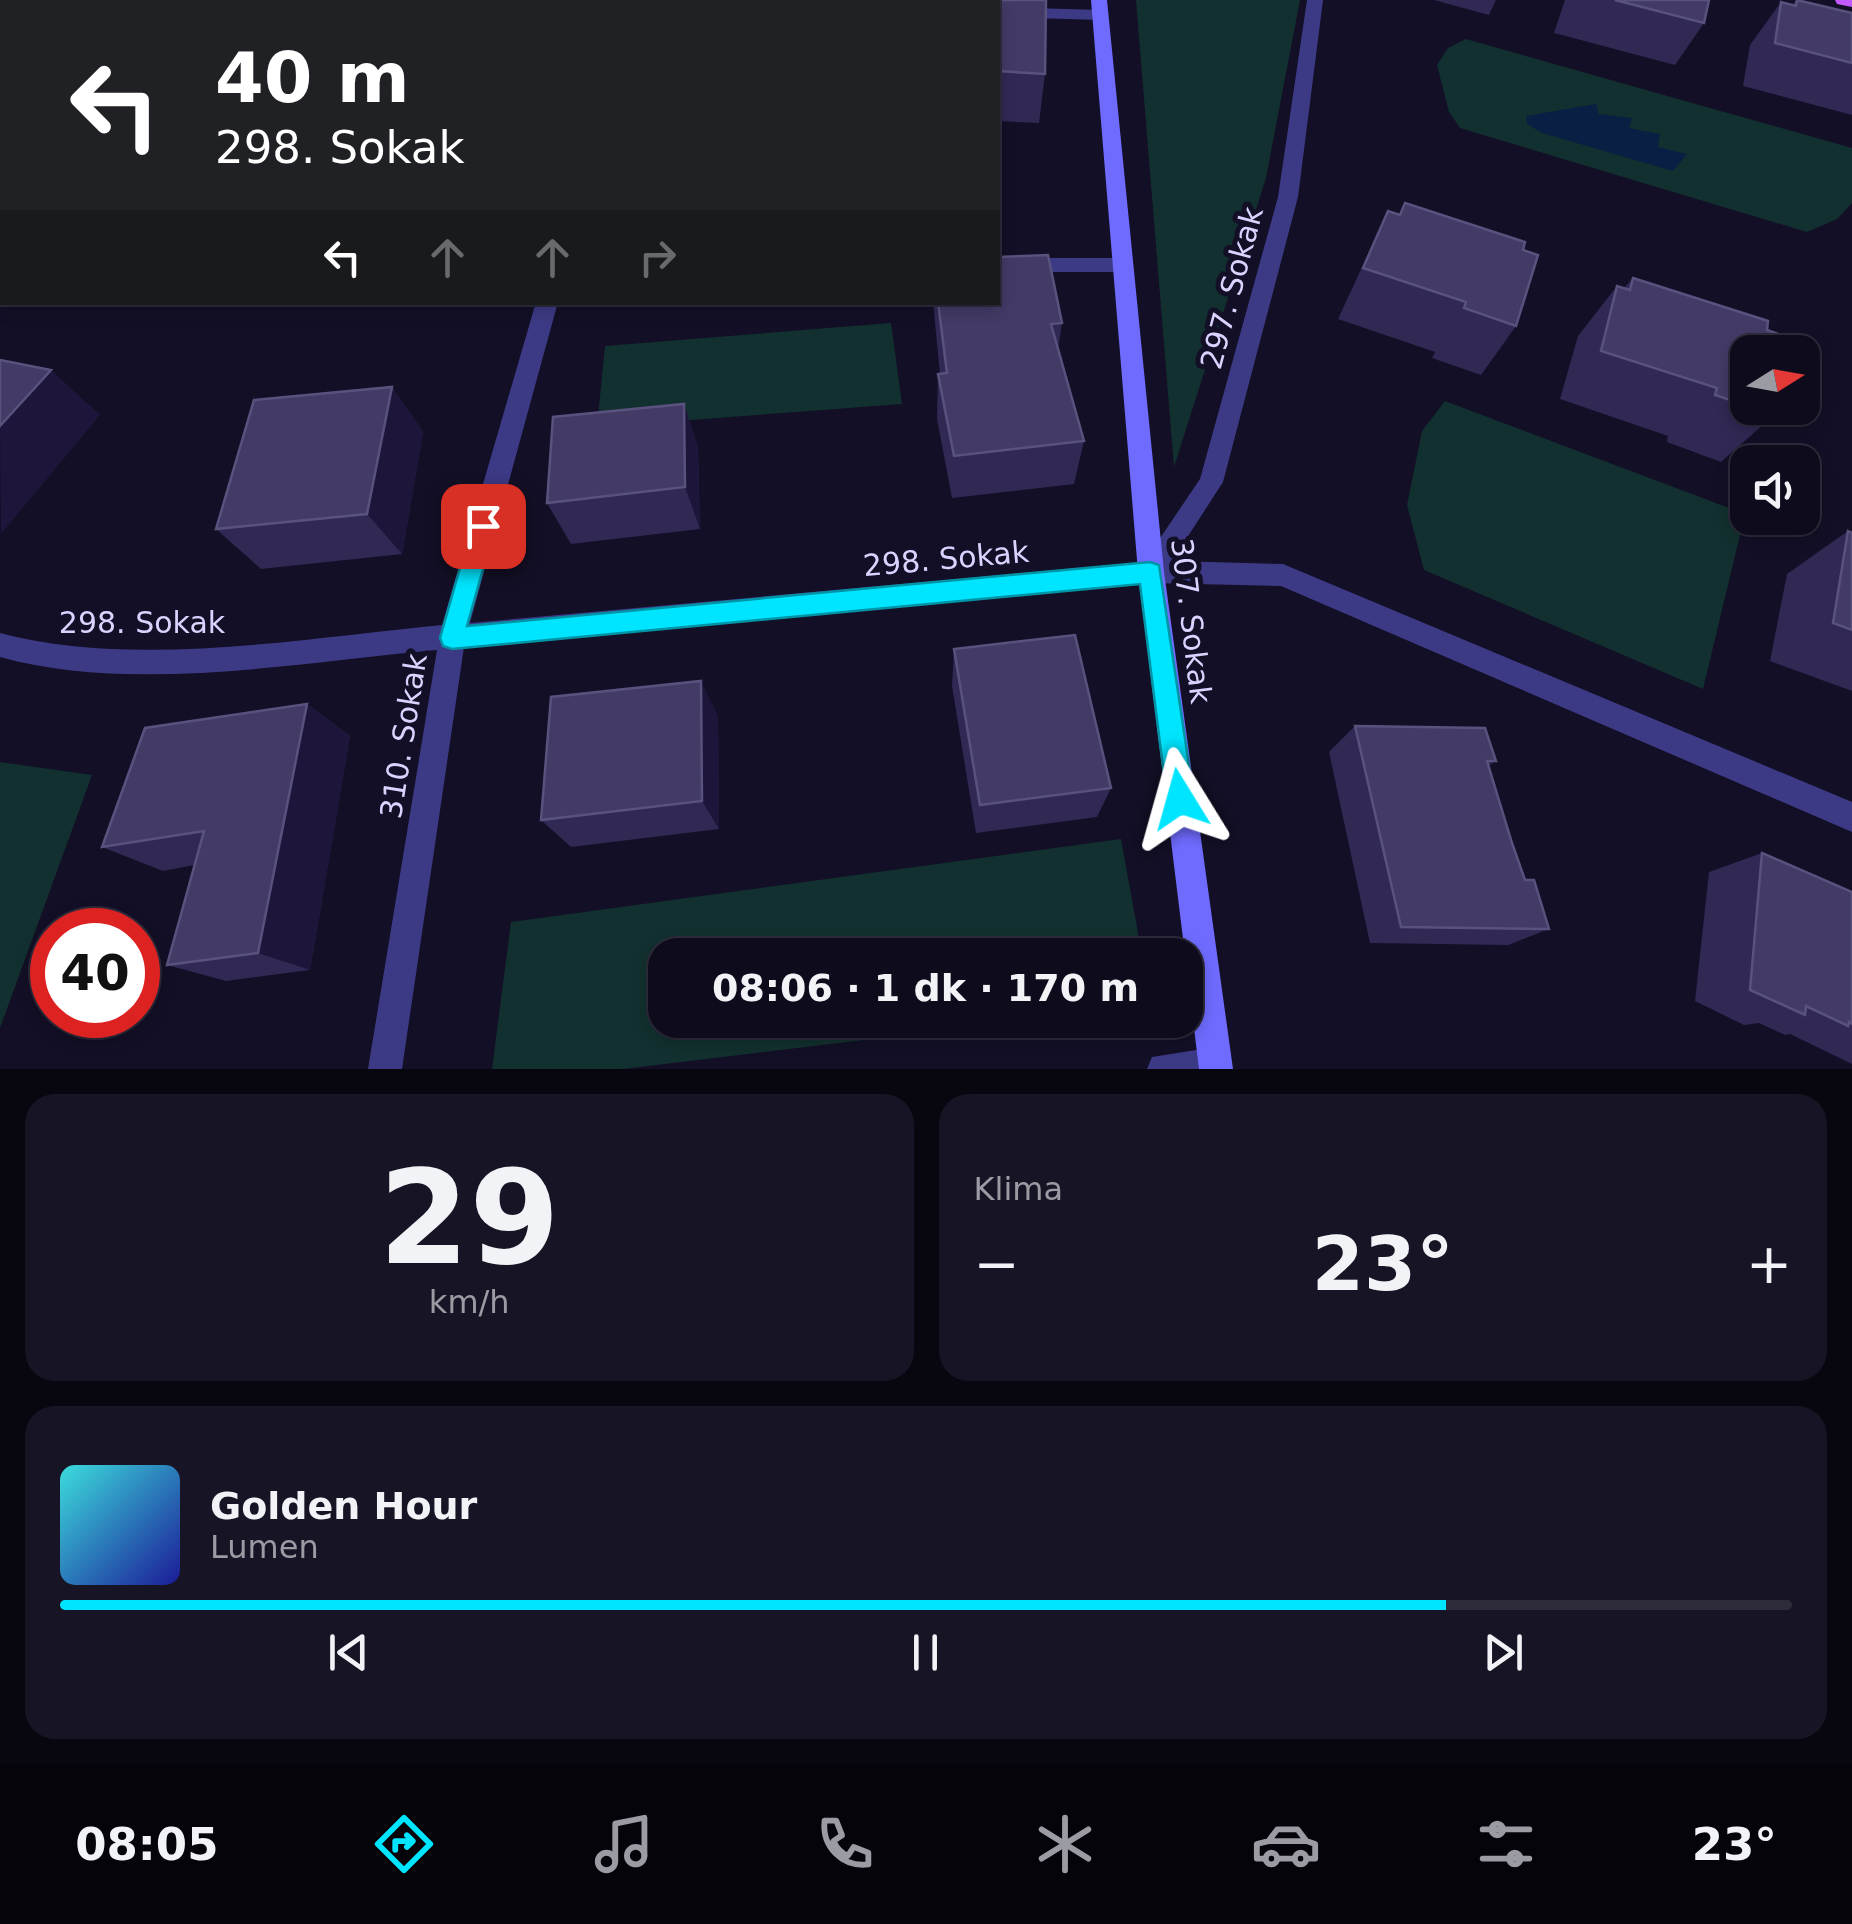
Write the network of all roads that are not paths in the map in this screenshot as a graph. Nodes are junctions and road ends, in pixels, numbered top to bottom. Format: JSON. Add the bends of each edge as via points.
{"nodes":[{"id":1,"x":1315,"y":0,"type":"edge"},
{"id":2,"x":1843,"y":0,"type":"edge"},
{"id":3,"x":1852,"y":2,"type":"edge"},
{"id":4,"x":1100,"y":7,"type":"edge"},
{"id":5,"x":1000,"y":12,"type":"edge"},
{"id":6,"x":1000,"y":265,"type":"edge"},
{"id":7,"x":1122,"y":265,"type":"junction"},
{"id":8,"x":546,"y":305,"type":"edge"},
{"id":9,"x":1150,"y":572,"type":"junction"},
{"id":10,"x":452,"y":638,"type":"junction"},
{"id":11,"x":0,"y":644,"type":"edge"},
{"id":12,"x":1852,"y":817,"type":"edge"},
{"id":13,"x":1216,"y":1066,"type":"edge"},
{"id":14,"x":385,"y":1069,"type":"edge"},
{"id":15,"x":1164,"y":1069,"type":"edge"}],
"edges":[{"from":1,"to":9,"type":"street","name":"297. Sokak","via":[[1288,197],[1211,482]]},
{"from":2,"to":3,"type":"main road"},
{"from":4,"to":5,"type":"street"},
{"from":4,"to":7,"type":"street","name":"307. Sokak"},
{"from":6,"to":7,"type":"street"},
{"from":7,"to":9,"type":"street","name":"307. Sokak"},
{"from":8,"to":10,"type":"street","name":"310. Sokak"},
{"from":9,"to":10,"type":"street","name":"298. Sokak"},
{"from":9,"to":12,"type":"street","name":"298. Sokak","via":[[1284,575]]},
{"from":9,"to":13,"type":"street","name":"307. Sokak"},
{"from":10,"to":11,"type":"street","name":"298. Sokak","via":[[172,662],[33,654]]},
{"from":10,"to":14,"type":"street","name":"310. Sokak"},
{"from":13,"to":15,"type":"street"}]}
